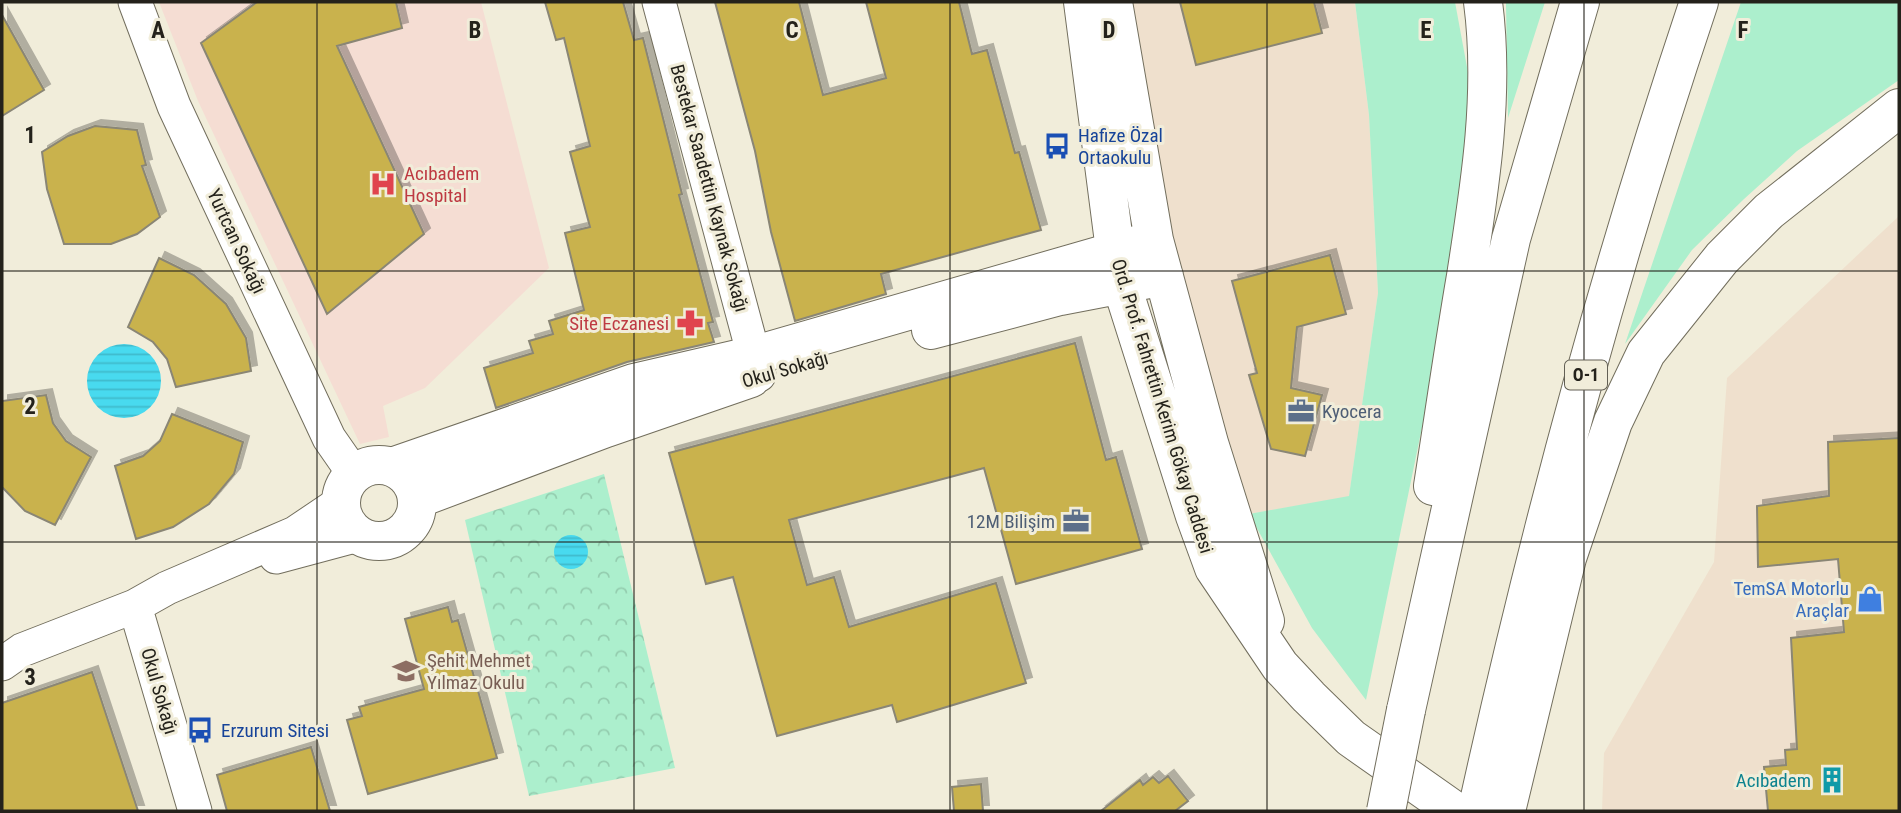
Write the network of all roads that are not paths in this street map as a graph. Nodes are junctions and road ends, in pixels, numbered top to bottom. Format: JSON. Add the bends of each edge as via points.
{"nodes":[{"id":1,"x":135,"y":2,"type":"edge"},
{"id":2,"x":659,"y":2,"type":"edge"},
{"id":3,"x":1083,"y":2,"type":"edge"},
{"id":4,"x":1113,"y":2,"type":"edge"},
{"id":5,"x":1483,"y":2,"type":"edge"},
{"id":6,"x":1580,"y":2,"type":"edge"},
{"id":7,"x":1699,"y":2,"type":"edge"},
{"id":8,"x":1893,"y":114,"type":"edge"},
{"id":9,"x":1154,"y":240,"type":"junction"},
{"id":10,"x":1118,"y":268,"type":"junction"},
{"id":11,"x":1164,"y":276,"type":"junction"},
{"id":12,"x":757,"y":365,"type":"junction"},
{"id":13,"x":392,"y":467,"type":"junction"},
{"id":14,"x":417,"y":499,"type":"junction"},
{"id":15,"x":351,"y":504,"type":"junction"},
{"id":16,"x":135,"y":606,"type":"junction"},
{"id":17,"x":2,"y":664,"type":"edge"},
{"id":18,"x":1280,"y":666,"type":"junction"},
{"id":19,"x":1406,"y":710,"type":"junction"},
{"id":20,"x":1503,"y":756,"type":"junction"},
{"id":21,"x":195,"y":811,"type":"edge"},
{"id":22,"x":1386,"y":811,"type":"edge"},
{"id":23,"x":1455,"y":811,"type":"edge"},
{"id":24,"x":1477,"y":811,"type":"edge"},
{"id":25,"x":1506,"y":811,"type":"edge"}],
"edges":[{"from":1,"to":15,"type":"street","name":"Yurtcan Sokağı","via":[[186,131],[329,438]]},
{"from":2,"to":12,"type":"street","name":"Bestekar Saadettin Kaynak Sokağı"},
{"from":3,"to":10,"type":"main road","name":"Ord. Prof. Fahrettin Kerim Gökay Caddesi"},
{"from":4,"to":9,"type":"main road","name":"Ord. Prof. Fahrettin Kerim Gökay Caddesi"},
{"from":5,"to":19,"type":"main road","via":[[1486,130],[1422,557]]},
{"from":6,"to":19,"type":"main road","via":[[1511,239]]},
{"from":7,"to":20,"type":"main road","number":"O-1","via":[[1650,147],[1566,444]]},
{"from":8,"to":20,"type":"main road","via":[[1769,211],[1722,258],[1646,353],[1613,422]]},
{"from":9,"to":10,"type":"main road"},
{"from":9,"to":11,"type":"main road","name":"Ord. Prof. Fahrettin Kerim Gökay Caddesi"},
{"from":10,"to":11,"type":"main road"},
{"from":10,"to":12,"type":"main road"},
{"from":10,"to":18,"type":"main road","name":"Ord. Prof. Fahrettin Kerim Gökay Caddesi","via":[[1214,568]]},
{"from":11,"to":18,"type":"main road","name":"Ord. Prof. Fahrettin Kerim Gökay Caddesi","via":[[1209,443]]},
{"from":12,"to":13,"type":"main road","via":[[634,383]]},
{"from":12,"to":14,"type":"main road","name":"Okul Sokağı"},
{"from":13,"to":14,"type":"main road","via":[[409,479]]},
{"from":13,"to":15,"type":"main road","via":[[372,465]]},
{"from":14,"to":15,"type":"main road","via":[[412,523],[404,533],[381,541],[369,540]]},
{"from":15,"to":16,"type":"street"},
{"from":16,"to":17,"type":"street","via":[[22,650]]},
{"from":16,"to":21,"type":"street","name":"Okul Sokağı"},
{"from":18,"to":23,"type":"main road","name":"Ord. Prof. Fahrettin Kerim Gökay Caddesi","via":[[1351,738]]},
{"from":19,"to":22,"type":"main road","bridge":true},
{"from":20,"to":24,"type":"main road","number":"O-1"},
{"from":20,"to":25,"type":"main road"}]}
